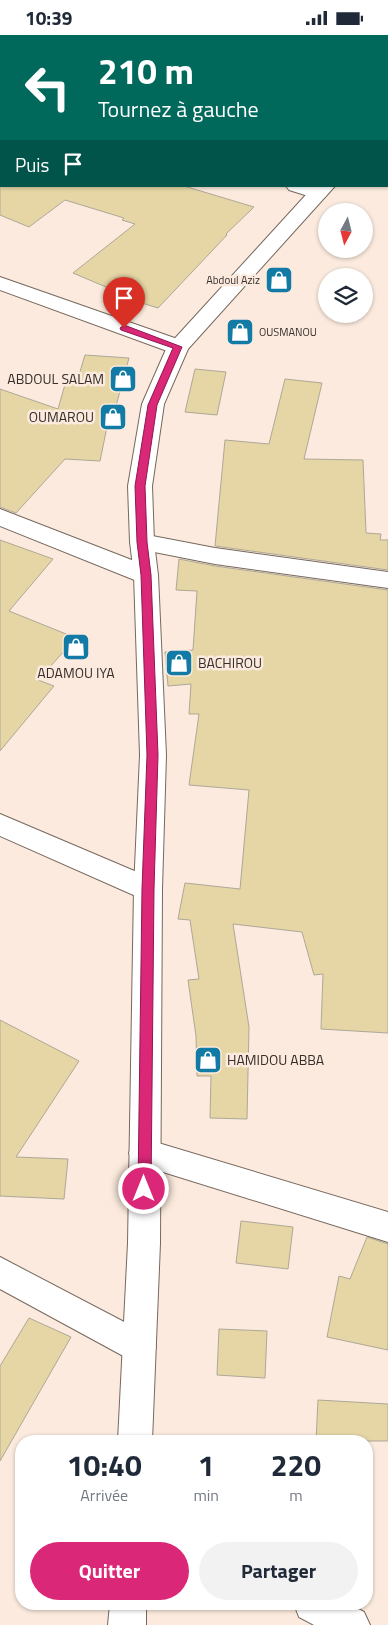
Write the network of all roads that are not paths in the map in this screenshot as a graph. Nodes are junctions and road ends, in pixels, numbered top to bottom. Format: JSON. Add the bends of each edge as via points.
{"nodes":[{"id":1,"x":313,"y":189,"type":"edge"},
{"id":2,"x":0,"y":283,"type":"edge"},
{"id":3,"x":178,"y":347,"type":"junction"},
{"id":4,"x":0,"y":517,"type":"edge"},
{"id":5,"x":142,"y":542,"type":"junction"},
{"id":6,"x":146,"y":575,"type":"junction"},
{"id":7,"x":388,"y":580,"type":"edge"},
{"id":8,"x":0,"y":824,"type":"edge"},
{"id":9,"x":148,"y":889,"type":"junction"},
{"id":10,"x":145,"y":1153,"type":"junction"},
{"id":11,"x":388,"y":1227,"type":"edge"},
{"id":12,"x":0,"y":1272,"type":"edge"},
{"id":13,"x":139,"y":1347,"type":"junction"},
{"id":14,"x":135,"y":1435,"type":"edge"},
{"id":15,"x":128,"y":1610,"type":"edge"},
{"id":16,"x":323,"y":1610,"type":"edge"},
{"id":17,"x":127,"y":1625,"type":"edge"},
{"id":18,"x":351,"y":1625,"type":"edge"}],
"edges":[{"from":1,"to":3,"type":"street"},
{"from":2,"to":3,"type":"street"},
{"from":3,"to":5,"type":"street","via":[[153,405],[140,486]]},
{"from":4,"to":6,"type":"street"},
{"from":5,"to":6,"type":"street"},
{"from":5,"to":7,"type":"street","via":[[215,556]]},
{"from":6,"to":9,"type":"street","via":[[152,755]]},
{"from":8,"to":9,"type":"street"},
{"from":9,"to":10,"type":"street"},
{"from":10,"to":11,"type":"street"},
{"from":10,"to":13,"type":"street"},
{"from":12,"to":13,"type":"street"},
{"from":13,"to":14,"type":"street"},
{"from":15,"to":17,"type":"street"},
{"from":16,"to":18,"type":"street"}]}
